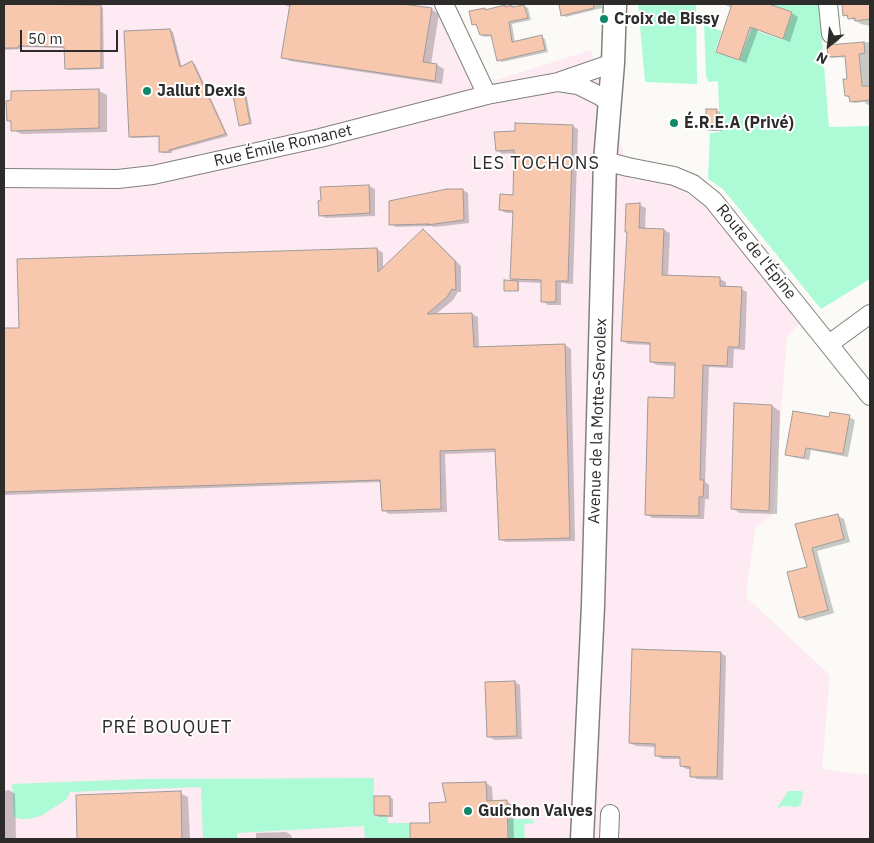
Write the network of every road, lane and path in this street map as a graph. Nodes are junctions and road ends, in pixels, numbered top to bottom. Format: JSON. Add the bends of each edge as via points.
{"nodes":[{"id":1,"x":444,"y":4,"type":"edge"},
{"id":2,"x":615,"y":4,"type":"edge"},
{"id":3,"x":828,"y":4,"type":"edge"},
{"id":4,"x":831,"y":34,"type":"dead end"},
{"id":5,"x":613,"y":62,"type":"junction"},
{"id":6,"x":558,"y":82,"type":"junction"},
{"id":7,"x":487,"y":95,"type":"junction"},
{"id":8,"x":610,"y":103,"type":"junction"},
{"id":9,"x":606,"y":161,"type":"junction"},
{"id":10,"x":4,"y":178,"type":"edge"},
{"id":11,"x":870,"y":314,"type":"edge"},
{"id":12,"x":829,"y":344,"type":"junction"},
{"id":13,"x":870,"y":396,"type":"edge"},
{"id":14,"x":610,"y":814,"type":"dead end"},
{"id":15,"x":582,"y":839,"type":"edge"},
{"id":16,"x":609,"y":839,"type":"edge"}],
"edges":[{"from":1,"to":7,"type":"street"},
{"from":2,"to":5,"type":"main road","name":"Avenue de la Motte-Servolex"},
{"from":3,"to":4,"type":"street"},
{"from":5,"to":6,"type":"street","name":"Rue Émile Romanet"},
{"from":5,"to":8,"type":"main road","name":"Avenue de la Motte-Servolex"},
{"from":6,"to":7,"type":"street","name":"Rue Émile Romanet"},
{"from":6,"to":8,"type":"street","name":"Rue Émile Romanet","via":[[578,85]]},
{"from":7,"to":10,"type":"street","name":"Rue Émile Romanet","via":[[302,142],[153,175],[118,179]]},
{"from":8,"to":9,"type":"main road","name":"Avenue de la Motte-Servolex"},
{"from":9,"to":12,"type":"street","name":"Route de l'Épine","via":[[674,176],[704,191]]},
{"from":9,"to":15,"type":"main road","name":"Avenue de la Motte-Servolex","via":[[593,606]]},
{"from":11,"to":12,"type":"street"},
{"from":12,"to":13,"type":"street","name":"Route de l'Épine"},
{"from":14,"to":16,"type":"street"}]}
